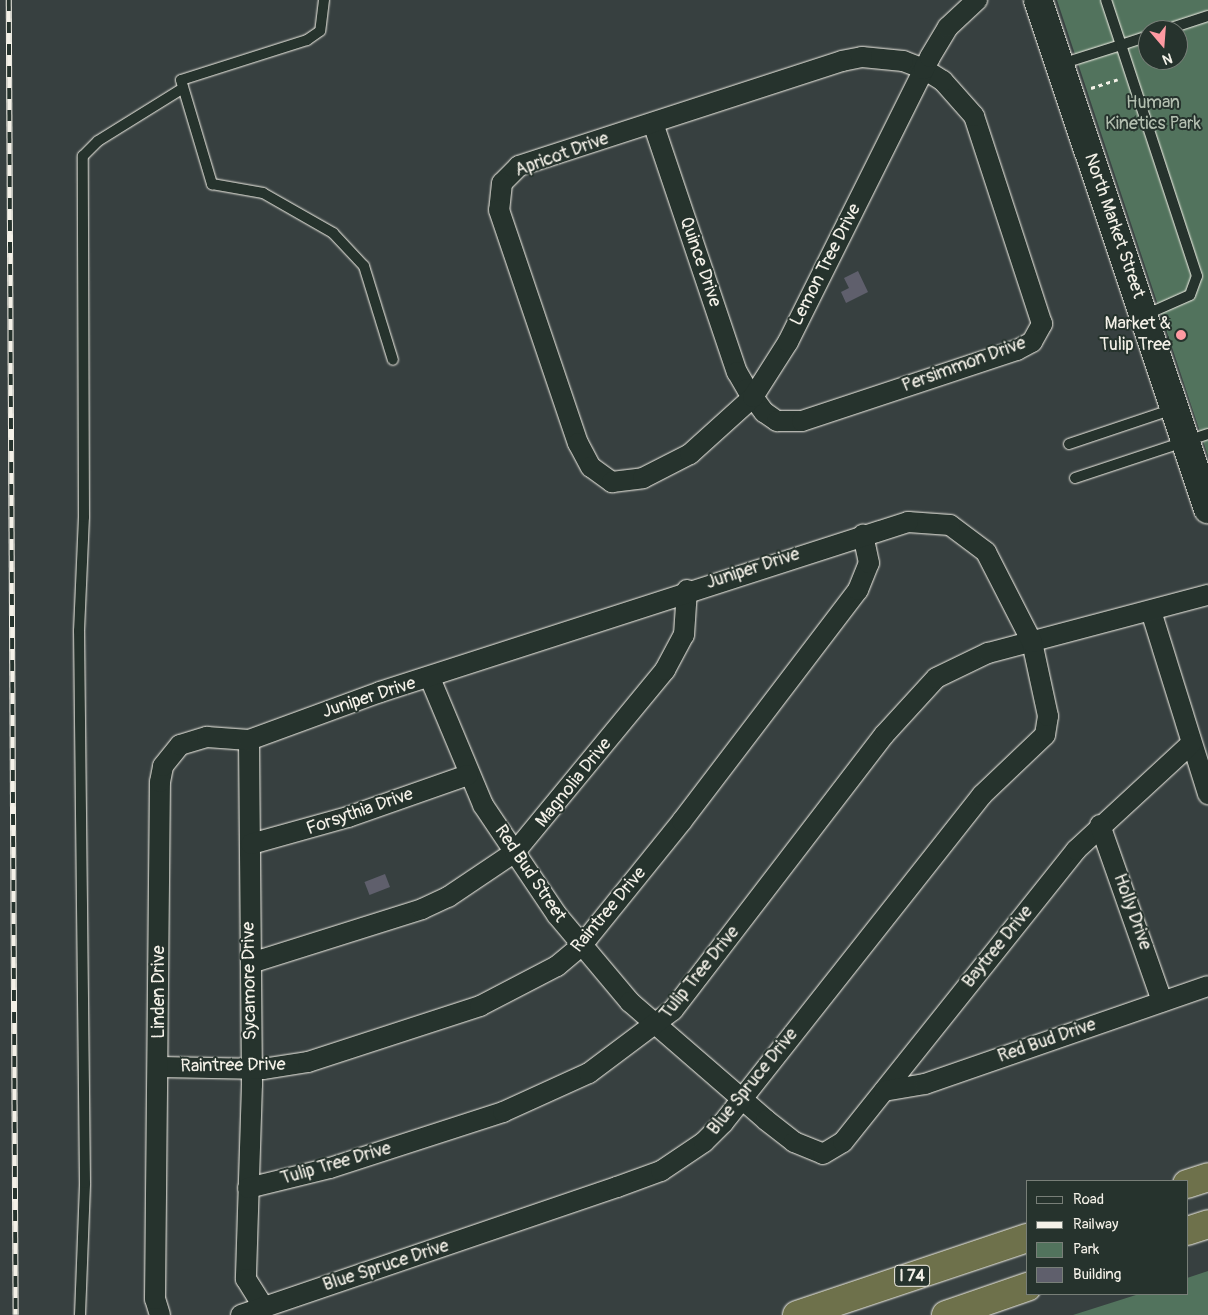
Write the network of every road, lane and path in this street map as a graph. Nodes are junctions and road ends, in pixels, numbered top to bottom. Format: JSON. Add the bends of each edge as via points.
{"nodes":[{"id":1,"x":324,"y":0,"type":"edge"},
{"id":2,"x":977,"y":0,"type":"edge"},
{"id":3,"x":1038,"y":0,"type":"edge"},
{"id":4,"x":1106,"y":0,"type":"edge"},
{"id":5,"x":1208,"y":16,"type":"edge"},
{"id":6,"x":1188,"y":23,"type":"edge"},
{"id":7,"x":1138,"y":39,"type":"edge"},
{"id":8,"x":1121,"y":44,"type":"junction"},
{"id":9,"x":1060,"y":65,"type":"junction"},
{"id":10,"x":924,"y":69,"type":"junction"},
{"id":11,"x":1131,"y":75,"type":"junction"},
{"id":12,"x":183,"y":88,"type":"junction"},
{"id":13,"x":1091,"y":88,"type":"dead end"},
{"id":14,"x":653,"y":124,"type":"junction"},
{"id":15,"x":1144,"y":315,"type":"junction"},
{"id":16,"x":393,"y":360,"type":"dead end"},
{"id":17,"x":753,"y":397,"type":"junction"},
{"id":18,"x":1174,"y":408,"type":"junction"},
{"id":19,"x":1197,"y":438,"type":"edge"},
{"id":20,"x":1069,"y":444,"type":"dead end"},
{"id":21,"x":1075,"y":478,"type":"dead end"},
{"id":22,"x":626,"y":483,"type":"joint"},
{"id":23,"x":1208,"y":509,"type":"edge"},
{"id":24,"x":863,"y":535,"type":"junction"},
{"id":25,"x":687,"y":590,"type":"junction"},
{"id":26,"x":1208,"y":595,"type":"edge"},
{"id":27,"x":1151,"y":611,"type":"junction"},
{"id":28,"x":1032,"y":642,"type":"junction"},
{"id":29,"x":430,"y":678,"type":"junction"},
{"id":30,"x":249,"y":740,"type":"junction"},
{"id":31,"x":1192,"y":744,"type":"junction"},
{"id":32,"x":468,"y":775,"type":"junction"},
{"id":33,"x":1208,"y":794,"type":"edge"},
{"id":34,"x":1100,"y":825,"type":"junction"},
{"id":35,"x":252,"y":844,"type":"junction"},
{"id":36,"x":515,"y":852,"type":"junction"},
{"id":37,"x":582,"y":945,"type":"junction"},
{"id":38,"x":251,"y":963,"type":"junction"},
{"id":39,"x":1208,"y":986,"type":"edge"},
{"id":40,"x":1162,"y":1001,"type":"junction"},
{"id":41,"x":658,"y":1026,"type":"junction"},
{"id":42,"x":252,"y":1066,"type":"junction"},
{"id":43,"x":160,"y":1067,"type":"junction"},
{"id":44,"x":884,"y":1091,"type":"junction"},
{"id":45,"x":742,"y":1097,"type":"junction"},
{"id":46,"x":814,"y":1153,"type":"joint"},
{"id":47,"x":1208,"y":1177,"type":"edge"},
{"id":48,"x":1188,"y":1184,"type":"edge"},
{"id":49,"x":248,"y":1188,"type":"junction"},
{"id":50,"x":1208,"y":1224,"type":"edge"},
{"id":51,"x":1188,"y":1231,"type":"edge"},
{"id":52,"x":1026,"y":1238,"type":"edge"},
{"id":53,"x":1026,"y":1287,"type":"edge"},
{"id":54,"x":263,"y":1306,"type":"junction"},
{"id":55,"x":80,"y":1315,"type":"edge"},
{"id":56,"x":160,"y":1315,"type":"edge"},
{"id":57,"x":241,"y":1315,"type":"edge"},
{"id":58,"x":797,"y":1315,"type":"edge"},
{"id":59,"x":946,"y":1315,"type":"edge"}],
"edges":[{"from":1,"to":12,"type":"lane","via":[[320,31],[307,40],[181,80]]},
{"from":2,"to":10,"type":"street","name":"Lemon Tree Drive","via":[[948,27]]},
{"from":3,"to":9,"type":"main road","name":"North Market Street"},
{"from":4,"to":8,"type":"lane"},
{"from":5,"to":6,"type":"lane"},
{"from":7,"to":8,"type":"lane"},
{"from":8,"to":9,"type":"lane"},
{"from":8,"to":11,"type":"lane"},
{"from":9,"to":15,"type":"main road","name":"North Market Street"},
{"from":10,"to":14,"type":"street","name":"Apricot Drive","via":[[903,61],[862,57]]},
{"from":10,"to":17,"type":"street","name":"Lemon Tree Drive","via":[[788,342]]},
{"from":10,"to":17,"type":"street","name":"Persimmon Drive","via":[[961,98],[985,141],[1040,306],[1039,334],[1017,350],[802,422],[777,421]]},
{"from":11,"to":13,"type":"path"},
{"from":11,"to":15,"type":"lane","via":[[1197,276],[1190,295]]},
{"from":12,"to":16,"type":"lane","via":[[212,184],[263,193],[334,233],[364,266]]},
{"from":12,"to":55,"type":"lane","via":[[98,141],[83,156],[84,518],[79,631],[85,1183]]},
{"from":14,"to":17,"type":"street","name":"Quince Drive","via":[[737,372]]},
{"from":14,"to":22,"type":"street","name":"Apricot Drive","via":[[519,166],[502,182],[499,194],[499,210],[578,444],[600,477]]},
{"from":15,"to":18,"type":"main road","name":"North Market Street"},
{"from":17,"to":22,"type":"street","name":"Lemon Tree Drive","via":[[690,454]]},
{"from":18,"to":19,"type":"main road","name":"North Market Street"},
{"from":18,"to":20,"type":"lane"},
{"from":19,"to":21,"type":"lane"},
{"from":19,"to":23,"type":"main road","name":"North Market Street"},
{"from":24,"to":25,"type":"street","name":"Juniper Drive"},
{"from":24,"to":28,"type":"street","name":"Juniper Drive","via":[[908,522],[931,522],[961,530],[986,552]]},
{"from":24,"to":37,"type":"street","name":"Raintree Drive","via":[[869,563],[858,590]]},
{"from":25,"to":29,"type":"street","name":"Juniper Drive"},
{"from":25,"to":36,"type":"street","name":"Magnolia Drive","via":[[684,635],[665,670]]},
{"from":26,"to":27,"type":"street"},
{"from":27,"to":28,"type":"street"},
{"from":27,"to":31,"type":"street"},
{"from":28,"to":41,"type":"street","name":"Tulip Tree Drive","via":[[956,666],[919,694]]},
{"from":28,"to":45,"type":"street","name":"Blue Spruce Drive","via":[[1048,716],[1045,735],[982,795]]},
{"from":29,"to":30,"type":"street","name":"Juniper Drive"},
{"from":29,"to":32,"type":"street","name":"Red Bud Street"},
{"from":30,"to":35,"type":"street","name":"Sycamore Drive"},
{"from":30,"to":43,"type":"street","name":"Linden Drive","via":[[228,736],[194,739],[172,752],[163,766]]},
{"from":31,"to":33,"type":"street"},
{"from":31,"to":34,"type":"street","name":"Baytree Drive"},
{"from":32,"to":35,"type":"street","name":"Forsythia Drive","via":[[348,817]]},
{"from":32,"to":36,"type":"street","name":"Red Bud Street"},
{"from":34,"to":40,"type":"street","name":"Holly Drive"},
{"from":34,"to":44,"type":"street","name":"Baytree Drive"},
{"from":35,"to":38,"type":"street","name":"Sycamore Drive"},
{"from":36,"to":37,"type":"street","name":"Red Bud Street","via":[[539,892]]},
{"from":36,"to":38,"type":"street","name":"Magnolia Drive","via":[[448,897],[422,909]]},
{"from":37,"to":41,"type":"street","name":"Red Bud Street","via":[[630,1002]]},
{"from":37,"to":42,"type":"street","name":"Raintree Drive","via":[[527,985],[480,1006],[308,1062],[274,1068]]},
{"from":38,"to":42,"type":"street","name":"Sycamore Drive"},
{"from":39,"to":40,"type":"street","name":"Red Bud Drive"},
{"from":40,"to":44,"type":"street","name":"Red Bud Drive","via":[[925,1084]]},
{"from":41,"to":45,"type":"street","name":"Red Bud Street"},
{"from":41,"to":49,"type":"street","name":"Tulip Tree Drive","via":[[548,1095],[330,1168]]},
{"from":42,"to":43,"type":"street","name":"Raintree Drive"},
{"from":42,"to":49,"type":"street","name":"Sycamore Drive"},
{"from":43,"to":56,"type":"street","name":"Linden Drive","via":[[156,1299]]},
{"from":44,"to":46,"type":"street","name":"Baytree Drive","via":[[843,1142],[830,1152]]},
{"from":45,"to":46,"type":"street","name":"Red Bud Street"},
{"from":45,"to":54,"type":"street","name":"Blue Spruce Drive","via":[[704,1142],[661,1170]]},
{"from":47,"to":48,"type":"highway"},
{"from":49,"to":54,"type":"street","name":"Sycamore Drive","via":[[246,1279]]},
{"from":50,"to":51,"type":"highway"},
{"from":52,"to":58,"type":"highway","number":"I 74"},
{"from":53,"to":59,"type":"highway"},
{"from":54,"to":57,"type":"street"}]}
